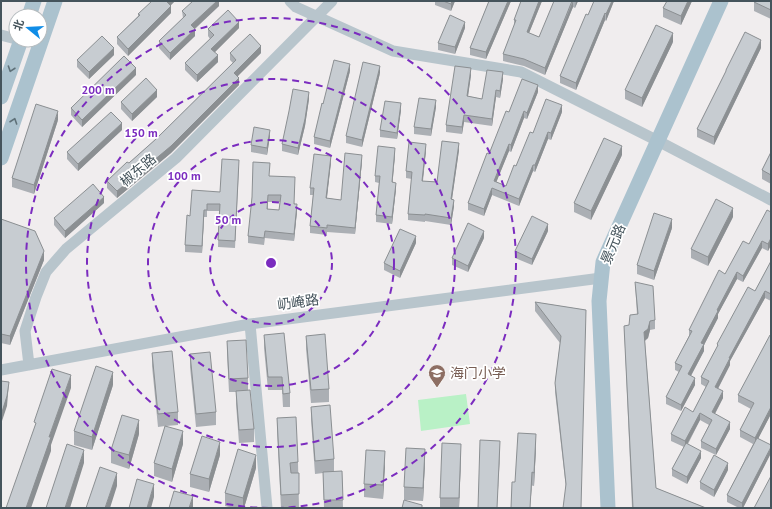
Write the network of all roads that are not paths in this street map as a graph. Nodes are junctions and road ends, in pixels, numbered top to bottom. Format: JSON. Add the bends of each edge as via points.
{"nodes":[{"id":1,"x":54,"y":1,"type":"edge"},
{"id":2,"x":290,"y":1,"type":"edge"},
{"id":3,"x":332,"y":1,"type":"edge"},
{"id":4,"x":721,"y":1,"type":"edge"},
{"id":5,"x":317,"y":16,"type":"junction"},
{"id":6,"x":16,"y":48,"type":"edge"},
{"id":7,"x":1,"y":97,"type":"edge"},
{"id":8,"x":658,"y":141,"type":"junction"},
{"id":9,"x":1,"y":158,"type":"edge"},
{"id":10,"x":771,"y":200,"type":"edge"},
{"id":11,"x":602,"y":278,"type":"junction"},
{"id":12,"x":250,"y":324,"type":"junction"},
{"id":13,"x":29,"y":365,"type":"junction"},
{"id":14,"x":1,"y":370,"type":"edge"},
{"id":15,"x":267,"y":508,"type":"edge"},
{"id":16,"x":608,"y":508,"type":"edge"}],
"edges":[{"from":9,"to":1,"type":"main road","one_way":true},
{"from":2,"to":5,"type":"street","via":[[296,7]]},
{"from":3,"to":5,"type":"street","name":"椒东路"},
{"from":4,"to":8,"type":"main road","name":"景元路"},
{"from":5,"to":8,"type":"street","via":[[393,51],[521,72]]},
{"from":5,"to":13,"type":"street","name":"椒东路","via":[[176,158],[66,249],[46,272],[25,331]]},
{"from":6,"to":7,"type":"main road","one_way":true},
{"from":8,"to":10,"type":"street"},
{"from":8,"to":11,"type":"main road","name":"景元路","via":[[603,262]]},
{"from":11,"to":12,"type":"street","name":"屷崦路"},
{"from":11,"to":16,"type":"main road","name":"景元路","via":[[599,301]]},
{"from":12,"to":13,"type":"street","name":"屷崦路"},
{"from":12,"to":15,"type":"street"},
{"from":13,"to":14,"type":"street","name":"屷崦路"}]}
